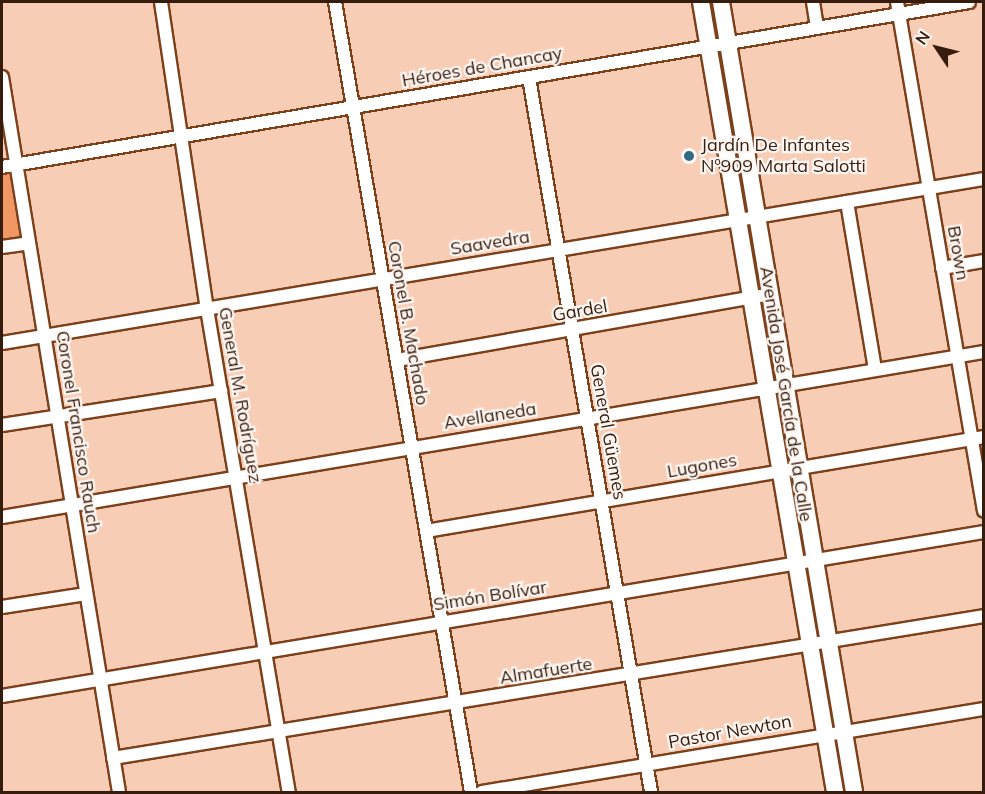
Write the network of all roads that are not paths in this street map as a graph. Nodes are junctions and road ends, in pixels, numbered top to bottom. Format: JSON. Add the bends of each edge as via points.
{"nodes":[{"id":1,"x":161,"y":2,"type":"edge"},
{"id":2,"x":335,"y":2,"type":"edge"},
{"id":3,"x":701,"y":2,"type":"edge"},
{"id":4,"x":721,"y":2,"type":"edge"},
{"id":5,"x":813,"y":2,"type":"edge"},
{"id":6,"x":969,"y":2,"type":"edge"},
{"id":7,"x":898,"y":8,"type":"edge"},
{"id":8,"x":817,"y":28,"type":"junction"},
{"id":9,"x":728,"y":42,"type":"junction"},
{"id":10,"x":709,"y":45,"type":"junction"},
{"id":11,"x":2,"y":78,"type":"edge"},
{"id":12,"x":529,"y":78,"type":"junction"},
{"id":13,"x":353,"y":107,"type":"junction"},
{"id":14,"x":180,"y":136,"type":"junction"},
{"id":15,"x":16,"y":164,"type":"junction"},
{"id":16,"x":2,"y":167,"type":"edge"},
{"id":17,"x":984,"y":179,"type":"edge"},
{"id":18,"x":928,"y":188,"type":"junction"},
{"id":19,"x":847,"y":202,"type":"junction"},
{"id":20,"x":757,"y":215,"type":"junction"},
{"id":21,"x":738,"y":218,"type":"junction"},
{"id":22,"x":29,"y":243,"type":"junction"},
{"id":23,"x":2,"y":247,"type":"edge"},
{"id":24,"x":558,"y":250,"type":"junction"},
{"id":25,"x":984,"y":261,"type":"edge"},
{"id":26,"x":942,"y":268,"type":"junction"},
{"id":27,"x":383,"y":279,"type":"junction"},
{"id":28,"x":770,"y":294,"type":"junction"},
{"id":29,"x":750,"y":297,"type":"junction"},
{"id":30,"x":207,"y":309,"type":"junction"},
{"id":31,"x":572,"y":331,"type":"junction"},
{"id":32,"x":44,"y":336,"type":"junction"},
{"id":33,"x":2,"y":343,"type":"edge"},
{"id":34,"x":984,"y":352,"type":"edge"},
{"id":35,"x":957,"y":356,"type":"junction"},
{"id":36,"x":397,"y":360,"type":"junction"},
{"id":37,"x":875,"y":370,"type":"junction"},
{"id":38,"x":784,"y":383,"type":"junction"},
{"id":39,"x":765,"y":386,"type":"junction"},
{"id":40,"x":221,"y":391,"type":"junction"},
{"id":41,"x":57,"y":415,"type":"junction"},
{"id":42,"x":587,"y":418,"type":"junction"},
{"id":43,"x":2,"y":425,"type":"edge"},
{"id":44,"x":977,"y":438,"type":"edge"},
{"id":45,"x":412,"y":448,"type":"junction"},
{"id":46,"x":798,"y":468,"type":"junction"},
{"id":47,"x":779,"y":471,"type":"junction"},
{"id":48,"x":235,"y":477,"type":"junction"},
{"id":49,"x":602,"y":502,"type":"junction"},
{"id":50,"x":71,"y":505,"type":"junction"},
{"id":51,"x":984,"y":511,"type":"edge"},
{"id":52,"x":2,"y":517,"type":"edge"},
{"id":53,"x":426,"y":531,"type":"junction"},
{"id":54,"x":984,"y":532,"type":"edge"},
{"id":55,"x":813,"y":558,"type":"junction"},
{"id":56,"x":794,"y":561,"type":"junction"},
{"id":57,"x":617,"y":593,"type":"junction"},
{"id":58,"x":86,"y":594,"type":"junction"},
{"id":59,"x":2,"y":607,"type":"edge"},
{"id":60,"x":984,"y":616,"type":"edge"},
{"id":61,"x":442,"y":622,"type":"junction"},
{"id":62,"x":827,"y":644,"type":"junction"},
{"id":63,"x":810,"y":646,"type":"junction"},
{"id":64,"x":265,"y":652,"type":"junction"},
{"id":65,"x":631,"y":675,"type":"junction"},
{"id":66,"x":101,"y":680,"type":"junction"},
{"id":67,"x":2,"y":696,"type":"edge"},
{"id":68,"x":456,"y":704,"type":"junction"},
{"id":69,"x":984,"y":709,"type":"edge"},
{"id":70,"x":843,"y":730,"type":"junction"},
{"id":71,"x":279,"y":731,"type":"junction"},
{"id":72,"x":825,"y":733,"type":"junction"},
{"id":73,"x":113,"y":758,"type":"junction"},
{"id":74,"x":647,"y":765,"type":"junction"},
{"id":75,"x":120,"y":792,"type":"edge"},
{"id":76,"x":289,"y":792,"type":"edge"},
{"id":77,"x":471,"y":792,"type":"edge"},
{"id":78,"x":482,"y":792,"type":"edge"},
{"id":79,"x":651,"y":792,"type":"edge"},
{"id":80,"x":835,"y":792,"type":"edge"},
{"id":81,"x":854,"y":792,"type":"edge"}],
"edges":[{"from":1,"to":14,"type":"street","name":"General M. Rodríguez"},
{"from":2,"to":13,"type":"street","name":"Coronel B. Machado"},
{"from":3,"to":10,"type":"main road","name":"Avenida José García de la Calle"},
{"from":4,"to":9,"type":"main road","name":"Avenida José García de la Calle"},
{"from":5,"to":8,"type":"street"},
{"from":6,"to":7,"type":"street","name":"Héroes de Chancay"},
{"from":7,"to":8,"type":"street","name":"Héroes de Chancay"},
{"from":7,"to":18,"type":"street","name":"Brown"},
{"from":8,"to":9,"type":"street","name":"Héroes de Chancay"},
{"from":9,"to":10,"type":"street","name":"Héroes de Chancay"},
{"from":9,"to":20,"type":"main road","name":"Avenida José García de la Calle"},
{"from":10,"to":12,"type":"street","name":"Héroes de Chancay"},
{"from":10,"to":21,"type":"main road","name":"Avenida José García de la Calle"},
{"from":11,"to":15,"type":"street","name":"Coronel Francisco Rauch"},
{"from":12,"to":13,"type":"street","name":"Héroes de Chancay"},
{"from":12,"to":24,"type":"street","name":"General Güemes"},
{"from":13,"to":14,"type":"street","name":"Héroes de Chancay"},
{"from":13,"to":27,"type":"street","name":"Coronel B. Machado"},
{"from":14,"to":15,"type":"street","name":"Héroes de Chancay"},
{"from":14,"to":30,"type":"street","name":"General M. Rodríguez"},
{"from":15,"to":16,"type":"street","name":"Héroes de Chancay"},
{"from":15,"to":22,"type":"street","name":"Coronel Francisco Rauch"},
{"from":17,"to":18,"type":"street","name":"Saavedra"},
{"from":18,"to":19,"type":"street","name":"Saavedra"},
{"from":18,"to":26,"type":"street","name":"Brown"},
{"from":19,"to":20,"type":"street","name":"Saavedra"},
{"from":19,"to":37,"type":"street"},
{"from":20,"to":21,"type":"street","name":"Saavedra"},
{"from":20,"to":28,"type":"main road","name":"Avenida José García de la Calle"},
{"from":21,"to":24,"type":"street","name":"Saavedra"},
{"from":21,"to":29,"type":"main road","name":"Avenida José García de la Calle"},
{"from":22,"to":23,"type":"street"},
{"from":22,"to":32,"type":"street","name":"Coronel Francisco Rauch"},
{"from":24,"to":27,"type":"street","name":"Saavedra"},
{"from":24,"to":31,"type":"street","name":"General Güemes"},
{"from":25,"to":26,"type":"street"},
{"from":26,"to":35,"type":"street","name":"Brown"},
{"from":27,"to":30,"type":"street","name":"Saavedra"},
{"from":27,"to":36,"type":"street","name":"Coronel B. Machado"},
{"from":28,"to":29,"type":"street","name":"Gardel"},
{"from":28,"to":38,"type":"main road","name":"Avenida José García de la Calle"},
{"from":29,"to":31,"type":"street","name":"Gardel"},
{"from":29,"to":39,"type":"main road","name":"Avenida José García de la Calle"},
{"from":30,"to":32,"type":"street","name":"Saavedra"},
{"from":30,"to":40,"type":"street","name":"General M. Rodríguez"},
{"from":31,"to":36,"type":"street","name":"Gardel"},
{"from":31,"to":42,"type":"street","name":"General Güemes"},
{"from":32,"to":33,"type":"street","name":"Saavedra"},
{"from":32,"to":41,"type":"street","name":"Coronel Francisco Rauch"},
{"from":34,"to":35,"type":"street","name":"Avellaneda"},
{"from":35,"to":37,"type":"street","name":"Avellaneda"},
{"from":35,"to":44,"type":"street","name":"Brown"},
{"from":36,"to":45,"type":"street","name":"Coronel B. Machado"},
{"from":37,"to":38,"type":"street","name":"Avellaneda"},
{"from":38,"to":39,"type":"street","name":"Avellaneda"},
{"from":38,"to":46,"type":"main road","name":"Avenida José García de la Calle"},
{"from":39,"to":42,"type":"street","name":"Avellaneda"},
{"from":39,"to":47,"type":"main road","name":"Avenida José García de la Calle"},
{"from":40,"to":41,"type":"street"},
{"from":40,"to":48,"type":"street","name":"General M. Rodríguez"},
{"from":41,"to":43,"type":"street"},
{"from":41,"to":50,"type":"street","name":"Coronel Francisco Rauch"},
{"from":42,"to":45,"type":"street","name":"Avellaneda"},
{"from":42,"to":49,"type":"street","name":"General Güemes"},
{"from":44,"to":46,"type":"street","name":"Lugones"},
{"from":44,"to":51,"type":"street","name":"Brown"},
{"from":45,"to":48,"type":"street","name":"Avellaneda"},
{"from":45,"to":53,"type":"street","name":"Coronel B. Machado"},
{"from":46,"to":47,"type":"street","name":"Lugones"},
{"from":46,"to":55,"type":"main road","name":"Avenida José García de la Calle"},
{"from":47,"to":49,"type":"street","name":"Lugones"},
{"from":47,"to":56,"type":"main road","name":"Avenida José García de la Calle"},
{"from":48,"to":50,"type":"street","name":"Avellaneda"},
{"from":48,"to":64,"type":"street","name":"General M. Rodríguez"},
{"from":49,"to":53,"type":"street","name":"Lugones"},
{"from":49,"to":57,"type":"street","name":"General Güemes"},
{"from":50,"to":52,"type":"street","name":"Avellaneda"},
{"from":50,"to":58,"type":"street","name":"Coronel Francisco Rauch"},
{"from":53,"to":61,"type":"street","name":"Coronel B. Machado"},
{"from":54,"to":55,"type":"street","name":"Simón Bolívar"},
{"from":55,"to":56,"type":"street","name":"Simón Bolívar"},
{"from":55,"to":62,"type":"main road","name":"Avenida José García de la Calle"},
{"from":56,"to":57,"type":"street","name":"Simón Bolívar"},
{"from":56,"to":63,"type":"main road","name":"Avenida José García de la Calle"},
{"from":57,"to":61,"type":"street","name":"Simón Bolívar"},
{"from":57,"to":65,"type":"street","name":"General Güemes"},
{"from":58,"to":59,"type":"street"},
{"from":58,"to":66,"type":"street","name":"Coronel Francisco Rauch"},
{"from":60,"to":62,"type":"street","name":"Almafuerte"},
{"from":61,"to":64,"type":"street","name":"Simón Bolívar"},
{"from":61,"to":68,"type":"street","name":"Coronel B. Machado"},
{"from":62,"to":63,"type":"street","name":"Almafuerte"},
{"from":62,"to":70,"type":"main road","name":"Avenida José García de la Calle"},
{"from":63,"to":65,"type":"street","name":"Almafuerte"},
{"from":63,"to":72,"type":"main road","name":"Avenida José García de la Calle"},
{"from":64,"to":66,"type":"street","name":"Simón Bolívar"},
{"from":64,"to":71,"type":"street","name":"General M. Rodríguez"},
{"from":65,"to":68,"type":"street","name":"Almafuerte"},
{"from":65,"to":74,"type":"street","name":"General Güemes"},
{"from":66,"to":67,"type":"street","name":"Simón Bolívar"},
{"from":66,"to":73,"type":"street","name":"Coronel Francisco Rauch"},
{"from":68,"to":71,"type":"street","name":"Almafuerte"},
{"from":68,"to":77,"type":"street","name":"Coronel B. Machado"},
{"from":69,"to":70,"type":"street","name":"Pastor Newton"},
{"from":70,"to":72,"type":"street","name":"Pastor Newton"},
{"from":70,"to":81,"type":"main road","name":"Avenida José García de la Calle"},
{"from":71,"to":73,"type":"street","name":"Almafuerte"},
{"from":71,"to":76,"type":"street","name":"General M. Rodríguez"},
{"from":72,"to":74,"type":"street","name":"Pastor Newton"},
{"from":72,"to":80,"type":"main road","name":"Avenida José García de la Calle"},
{"from":73,"to":75,"type":"street","name":"Coronel Francisco Rauch"},
{"from":74,"to":78,"type":"street","name":"Pastor Newton"},
{"from":74,"to":79,"type":"street","name":"General Güemes"}]}
